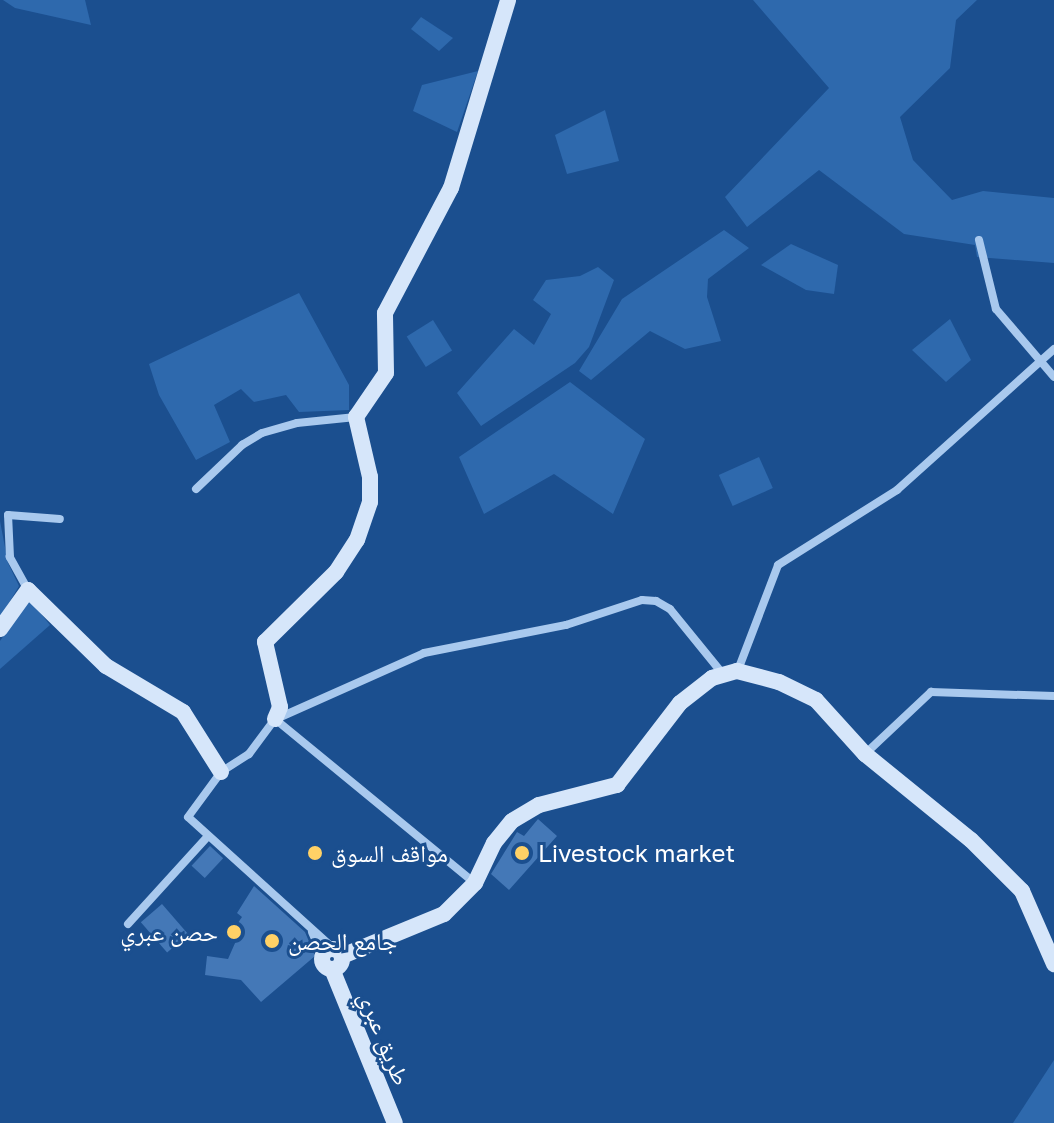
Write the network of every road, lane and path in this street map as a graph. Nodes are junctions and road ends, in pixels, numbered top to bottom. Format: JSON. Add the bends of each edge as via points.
{"nodes":[{"id":1,"x":508,"y":0,"type":"edge"},
{"id":2,"x":979,"y":240,"type":"dead end"},
{"id":3,"x":1054,"y":349,"type":"edge"},
{"id":4,"x":1039,"y":361,"type":"junction"},
{"id":5,"x":1054,"y":377,"type":"edge"},
{"id":6,"x":356,"y":417,"type":"junction"},
{"id":7,"x":196,"y":489,"type":"dead end"},
{"id":8,"x":4,"y":513,"type":"edge"},
{"id":9,"x":60,"y":519,"type":"dead end"},
{"id":10,"x":28,"y":590,"type":"junction"},
{"id":11,"x":0,"y":629,"type":"edge"},
{"id":12,"x":730,"y":672,"type":"junction"},
{"id":13,"x":1054,"y":696,"type":"edge"},
{"id":14,"x":275,"y":719,"type":"junction"},
{"id":15,"x":865,"y":754,"type":"junction"},
{"id":16,"x":221,"y":772,"type":"junction"},
{"id":17,"x":208,"y":836,"type":"junction"},
{"id":18,"x":475,"y":883,"type":"junction"},
{"id":19,"x":128,"y":924,"type":"dead end"},
{"id":20,"x":332,"y":957,"type":"junction"},
{"id":21,"x":1054,"y":964,"type":"edge"},
{"id":22,"x":395,"y":1123,"type":"edge"}],
"edges":[{"from":1,"to":6,"type":"street","via":[[451,188],[385,313],[386,373]]},
{"from":2,"to":4,"type":"street","via":[[996,309]]},
{"from":3,"to":4,"type":"street"},
{"from":4,"to":5,"type":"street"},
{"from":4,"to":12,"type":"street","via":[[897,490],[778,565]]},
{"from":6,"to":7,"type":"street","via":[[262,433]]},
{"from":6,"to":14,"type":"street","via":[[370,502],[357,540],[336,572],[265,642],[280,707]]},
{"from":8,"to":9,"type":"street"},
{"from":8,"to":10,"type":"street","via":[[10,557]]},
{"from":10,"to":11,"type":"street"},
{"from":10,"to":16,"type":"street","via":[[106,666],[183,712]]},
{"from":12,"to":14,"type":"street","via":[[670,609],[642,600],[566,625],[424,653]]},
{"from":12,"to":15,"type":"street","via":[[779,682],[816,700]]},
{"from":12,"to":18,"type":"street","via":[[664,719],[617,785],[539,805],[512,821],[494,843]]},
{"from":13,"to":15,"type":"street","via":[[931,692]]},
{"from":14,"to":16,"type":"street","via":[[249,754]]},
{"from":14,"to":18,"type":"street"},
{"from":15,"to":21,"type":"street","via":[[1016,884]]},
{"from":16,"to":17,"type":"street","via":[[188,813]]},
{"from":17,"to":19,"type":"street"},
{"from":17,"to":20,"type":"street","via":[[287,903]]},
{"from":18,"to":20,"type":"street","via":[[444,914]]},
{"from":20,"to":22,"type":"street","name":"طريق عبري"}]}
